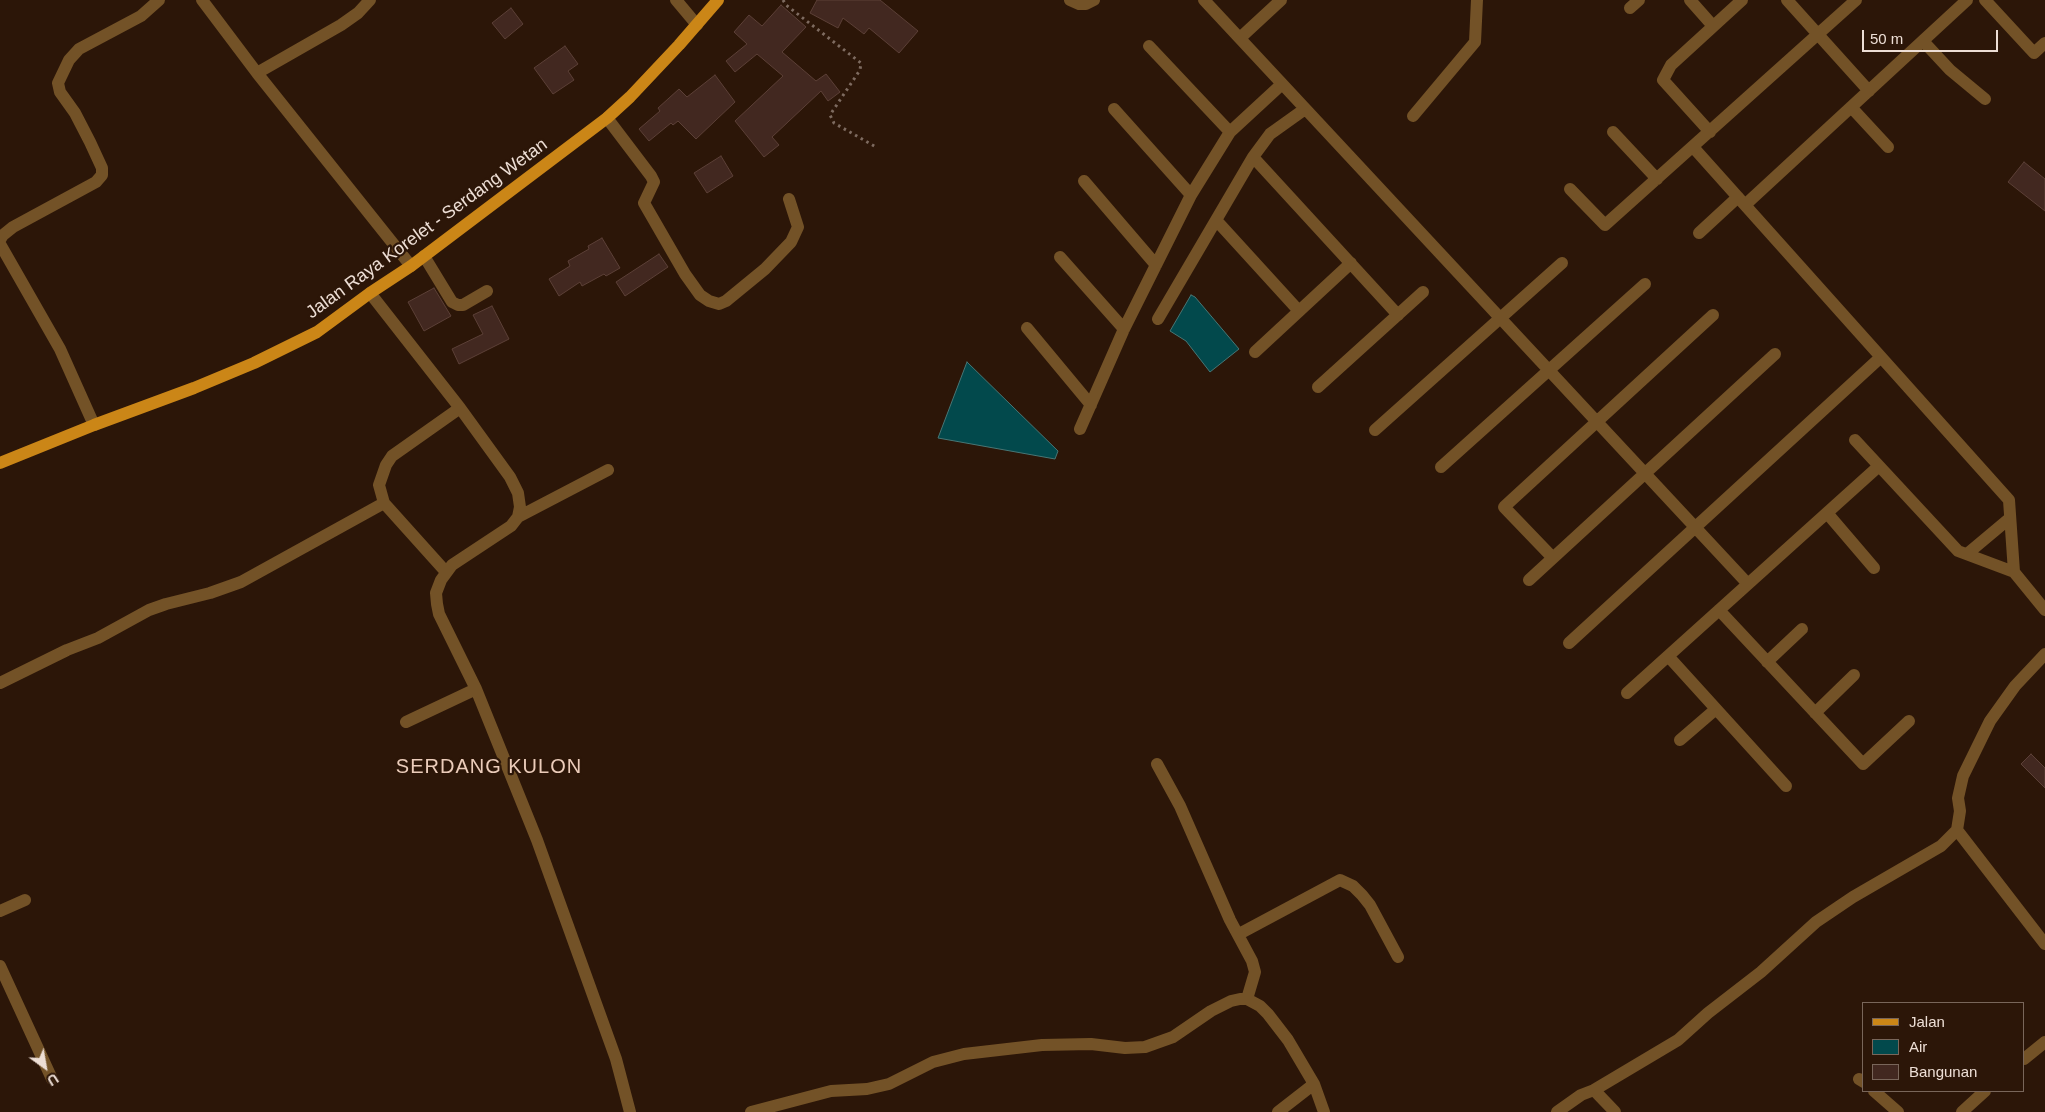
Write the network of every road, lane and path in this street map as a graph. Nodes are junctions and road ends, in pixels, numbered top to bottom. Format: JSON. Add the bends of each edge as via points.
{"nodes":[{"id":1,"x":159,"y":0,"type":"edge"},
{"id":2,"x":202,"y":0,"type":"edge"},
{"id":3,"x":370,"y":0,"type":"edge"},
{"id":4,"x":676,"y":0,"type":"edge"},
{"id":5,"x":718,"y":0,"type":"edge"},
{"id":6,"x":783,"y":0,"type":"edge"},
{"id":7,"x":1070,"y":0,"type":"edge"},
{"id":8,"x":1094,"y":0,"type":"edge"},
{"id":9,"x":1204,"y":0,"type":"edge"},
{"id":10,"x":1281,"y":0,"type":"edge"},
{"id":11,"x":1477,"y":0,"type":"edge"},
{"id":12,"x":1690,"y":0,"type":"edge"},
{"id":13,"x":1742,"y":0,"type":"edge"},
{"id":14,"x":1787,"y":0,"type":"edge"},
{"id":15,"x":1856,"y":0,"type":"edge"},
{"id":16,"x":1967,"y":0,"type":"edge"},
{"id":17,"x":1985,"y":0,"type":"edge"},
{"id":18,"x":697,"y":25,"type":"junction"},
{"id":19,"x":1713,"y":26,"type":"junction"},
{"id":20,"x":1818,"y":34,"type":"junction"},
{"id":21,"x":1240,"y":38,"type":"junction"},
{"id":22,"x":1923,"y":41,"type":"junction"},
{"id":23,"x":2045,"y":43,"type":"edge"},
{"id":24,"x":1149,"y":46,"type":"dead end"},
{"id":25,"x":257,"y":73,"type":"junction"},
{"id":26,"x":1282,"y":84,"type":"junction"},
{"id":27,"x":1869,"y":91,"type":"junction"},
{"id":28,"x":1985,"y":99,"type":"dead end"},
{"id":29,"x":1852,"y":107,"type":"junction"},
{"id":30,"x":1114,"y":109,"type":"dead end"},
{"id":31,"x":1305,"y":109,"type":"junction"},
{"id":32,"x":1413,"y":116,"type":"dead end"},
{"id":33,"x":606,"y":118,"type":"junction"},
{"id":34,"x":1230,"y":132,"type":"junction"},
{"id":35,"x":1613,"y":132,"type":"dead end"},
{"id":36,"x":1710,"y":132,"type":"junction"},
{"id":37,"x":876,"y":147,"type":"dead end"},
{"id":38,"x":1693,"y":147,"type":"junction"},
{"id":39,"x":1888,"y":147,"type":"dead end"},
{"id":40,"x":1253,"y":156,"type":"junction"},
{"id":41,"x":1658,"y":179,"type":"junction"},
{"id":42,"x":1084,"y":181,"type":"dead end"},
{"id":43,"x":1570,"y":189,"type":"dead end"},
{"id":44,"x":1191,"y":195,"type":"junction"},
{"id":45,"x":789,"y":199,"type":"dead end"},
{"id":46,"x":1742,"y":201,"type":"junction"},
{"id":47,"x":1216,"y":220,"type":"junction"},
{"id":48,"x":1699,"y":233,"type":"dead end"},
{"id":49,"x":0,"y":242,"type":"edge"},
{"id":50,"x":424,"y":256,"type":"junction"},
{"id":51,"x":1060,"y":257,"type":"dead end"},
{"id":52,"x":1351,"y":263,"type":"junction"},
{"id":53,"x":1562,"y":263,"type":"dead end"},
{"id":54,"x":1156,"y":265,"type":"junction"},
{"id":55,"x":411,"y":266,"type":"junction"},
{"id":56,"x":1645,"y":284,"type":"dead end"},
{"id":57,"x":486,"y":291,"type":"dead end"},
{"id":58,"x":1423,"y":292,"type":"dead end"},
{"id":59,"x":370,"y":293,"type":"junction"},
{"id":60,"x":1299,"y":311,"type":"junction"},
{"id":61,"x":1398,"y":315,"type":"junction"},
{"id":62,"x":1713,"y":315,"type":"dead end"},
{"id":63,"x":1500,"y":318,"type":"junction"},
{"id":64,"x":1158,"y":319,"type":"dead end"},
{"id":65,"x":1027,"y":328,"type":"dead end"},
{"id":66,"x":1124,"y":329,"type":"junction"},
{"id":67,"x":1255,"y":352,"type":"dead end"},
{"id":68,"x":1775,"y":354,"type":"dead end"},
{"id":69,"x":1881,"y":357,"type":"junction"},
{"id":70,"x":1548,"y":370,"type":"junction"},
{"id":71,"x":1318,"y":387,"type":"dead end"},
{"id":72,"x":1091,"y":405,"type":"junction"},
{"id":73,"x":460,"y":408,"type":"junction"},
{"id":74,"x":1596,"y":421,"type":"junction"},
{"id":75,"x":94,"y":425,"type":"junction"},
{"id":76,"x":1080,"y":429,"type":"dead end"},
{"id":77,"x":1375,"y":430,"type":"dead end"},
{"id":78,"x":1855,"y":440,"type":"dead end"},
{"id":79,"x":0,"y":463,"type":"edge"},
{"id":80,"x":1441,"y":466,"type":"dead end"},
{"id":81,"x":1879,"y":466,"type":"junction"},
{"id":82,"x":608,"y":470,"type":"dead end"},
{"id":83,"x":1645,"y":474,"type":"junction"},
{"id":84,"x":384,"y":503,"type":"junction"},
{"id":85,"x":1826,"y":513,"type":"junction"},
{"id":86,"x":518,"y":517,"type":"junction"},
{"id":87,"x":2010,"y":518,"type":"junction"},
{"id":88,"x":1695,"y":527,"type":"junction"},
{"id":89,"x":1967,"y":554,"type":"junction"},
{"id":90,"x":1553,"y":558,"type":"junction"},
{"id":91,"x":1874,"y":568,"type":"dead end"},
{"id":92,"x":446,"y":572,"type":"junction"},
{"id":93,"x":2014,"y":572,"type":"junction"},
{"id":94,"x":1529,"y":580,"type":"dead end"},
{"id":95,"x":1748,"y":584,"type":"junction"},
{"id":96,"x":1719,"y":610,"type":"junction"},
{"id":97,"x":2045,"y":610,"type":"edge"},
{"id":98,"x":1802,"y":629,"type":"dead end"},
{"id":99,"x":1569,"y":643,"type":"dead end"},
{"id":100,"x":2045,"y":654,"type":"edge"},
{"id":101,"x":1668,"y":656,"type":"junction"},
{"id":102,"x":1767,"y":662,"type":"junction"},
{"id":103,"x":1854,"y":675,"type":"dead end"},
{"id":104,"x":0,"y":683,"type":"edge"},
{"id":105,"x":476,"y":689,"type":"junction"},
{"id":106,"x":1627,"y":693,"type":"dead end"},
{"id":107,"x":1716,"y":708,"type":"junction"},
{"id":108,"x":1816,"y":713,"type":"junction"},
{"id":109,"x":1909,"y":721,"type":"dead end"},
{"id":110,"x":406,"y":722,"type":"dead end"},
{"id":111,"x":1680,"y":740,"type":"dead end"},
{"id":112,"x":1157,"y":764,"type":"dead end"},
{"id":113,"x":1786,"y":786,"type":"dead end"},
{"id":114,"x":1957,"y":830,"type":"junction"},
{"id":115,"x":25,"y":900,"type":"dead end"},
{"id":116,"x":0,"y":912,"type":"edge"},
{"id":117,"x":1239,"y":934,"type":"junction"},
{"id":118,"x":2045,"y":944,"type":"edge"},
{"id":119,"x":1398,"y":957,"type":"dead end"},
{"id":120,"x":0,"y":966,"type":"edge"},
{"id":121,"x":1247,"y":999,"type":"junction"},
{"id":122,"x":2045,"y":1042,"type":"edge"},
{"id":123,"x":2025,"y":1057,"type":"edge"},
{"id":124,"x":52,"y":1079,"type":"dead end"},
{"id":125,"x":1314,"y":1084,"type":"junction"},
{"id":126,"x":1594,"y":1090,"type":"junction"},
{"id":127,"x":1875,"y":1092,"type":"edge"},
{"id":128,"x":1983,"y":1092,"type":"edge"},
{"id":129,"x":630,"y":1112,"type":"edge"},
{"id":130,"x":750,"y":1112,"type":"edge"},
{"id":131,"x":1278,"y":1112,"type":"edge"},
{"id":132,"x":1324,"y":1112,"type":"edge"},
{"id":133,"x":1557,"y":1112,"type":"edge"},
{"id":134,"x":1615,"y":1112,"type":"edge"},
{"id":135,"x":1898,"y":1112,"type":"edge"},
{"id":136,"x":1962,"y":1112,"type":"edge"}],
"edges":[{"from":1,"to":49,"type":"street","via":[[141,16],[79,49],[58,83],[60,92],[90,142],[102,175],[96,182],[13,227]]},
{"from":2,"to":25,"type":"street"},
{"from":3,"to":25,"type":"street","via":[[341,25]]},
{"from":4,"to":18,"type":"street"},
{"from":5,"to":18,"type":"main road","name":"Jalan Raya Korelet - Serdang Wetan"},
{"from":6,"to":37,"type":"path","via":[[861,63],[860,70],[830,115],[834,123]]},
{"from":7,"to":8,"type":"street","via":[[1079,4]]},
{"from":9,"to":21,"type":"street"},
{"from":10,"to":21,"type":"street"},
{"from":11,"to":32,"type":"street","via":[[1475,42]]},
{"from":12,"to":19,"type":"street"},
{"from":13,"to":19,"type":"street"},
{"from":14,"to":20,"type":"street"},
{"from":15,"to":20,"type":"street"},
{"from":16,"to":22,"type":"street"},
{"from":17,"to":23,"type":"street","via":[[2034,53]]},
{"from":18,"to":33,"type":"main road","name":"Jalan Raya Korelet - Serdang Wetan"},
{"from":19,"to":36,"type":"street","via":[[1671,65],[1663,80]]},
{"from":20,"to":27,"type":"street"},
{"from":20,"to":36,"type":"street"},
{"from":21,"to":26,"type":"street"},
{"from":22,"to":27,"type":"street"},
{"from":22,"to":28,"type":"street","via":[[1950,70]]},
{"from":24,"to":34,"type":"street"},
{"from":25,"to":55,"type":"street"},
{"from":26,"to":31,"type":"street"},
{"from":26,"to":34,"type":"street"},
{"from":27,"to":29,"type":"street"},
{"from":29,"to":39,"type":"street"},
{"from":29,"to":46,"type":"street"},
{"from":30,"to":44,"type":"street"},
{"from":31,"to":40,"type":"street","via":[[1270,134]]},
{"from":31,"to":63,"type":"street"},
{"from":33,"to":45,"type":"street","via":[[651,176],[654,182],[644,203],[685,274],[709,302],[719,304],[726,301],[765,269],[791,242],[798,226]]},
{"from":33,"to":50,"type":"main road","name":"Jalan Raya Korelet - Serdang Wetan"},
{"from":34,"to":44,"type":"street"},
{"from":35,"to":41,"type":"street"},
{"from":36,"to":38,"type":"street"},
{"from":38,"to":41,"type":"street"},
{"from":38,"to":46,"type":"street"},
{"from":40,"to":47,"type":"street"},
{"from":40,"to":52,"type":"street"},
{"from":41,"to":43,"type":"street","via":[[1605,225]]},
{"from":42,"to":54,"type":"street"},
{"from":44,"to":54,"type":"street"},
{"from":46,"to":48,"type":"street"},
{"from":46,"to":69,"type":"street"},
{"from":47,"to":60,"type":"street"},
{"from":47,"to":64,"type":"street"},
{"from":49,"to":75,"type":"street","via":[[60,349]]},
{"from":50,"to":55,"type":"main road","name":"Jalan Raya Korelet - Serdang Wetan"},
{"from":50,"to":57,"type":"street","via":[[452,302],[463,305]]},
{"from":51,"to":66,"type":"street"},
{"from":52,"to":60,"type":"street"},
{"from":52,"to":61,"type":"street"},
{"from":53,"to":63,"type":"street"},
{"from":54,"to":66,"type":"street"},
{"from":55,"to":59,"type":"main road","name":"Jalan Raya Korelet - Serdang Wetan"},
{"from":56,"to":70,"type":"street"},
{"from":58,"to":61,"type":"street"},
{"from":59,"to":73,"type":"street"},
{"from":59,"to":75,"type":"main road","name":"Jalan Raya Korelet - Serdang Wetan","via":[[316,332],[254,363]]},
{"from":60,"to":67,"type":"street"},
{"from":61,"to":71,"type":"street"},
{"from":62,"to":74,"type":"street"},
{"from":63,"to":70,"type":"street"},
{"from":63,"to":77,"type":"street"},
{"from":65,"to":72,"type":"street"},
{"from":66,"to":72,"type":"street"},
{"from":68,"to":83,"type":"street"},
{"from":69,"to":87,"type":"street","via":[[2009,500]]},
{"from":69,"to":88,"type":"street"},
{"from":70,"to":74,"type":"street"},
{"from":70,"to":80,"type":"street"},
{"from":72,"to":76,"type":"street"},
{"from":73,"to":84,"type":"street","via":[[392,456],[380,477]]},
{"from":73,"to":86,"type":"street","via":[[510,477],[518,494]]},
{"from":74,"to":83,"type":"street"},
{"from":74,"to":90,"type":"street","via":[[1504,507]]},
{"from":75,"to":79,"type":"main road","name":"Jalan Raya Korelet - Serdang Wetan"},
{"from":78,"to":81,"type":"street"},
{"from":81,"to":85,"type":"street"},
{"from":81,"to":89,"type":"street","via":[[1958,551]]},
{"from":82,"to":86,"type":"street"},
{"from":83,"to":88,"type":"street"},
{"from":83,"to":90,"type":"street"},
{"from":84,"to":92,"type":"street"},
{"from":84,"to":104,"type":"street","via":[[241,582],[149,610],[98,638]]},
{"from":85,"to":91,"type":"street"},
{"from":85,"to":95,"type":"street"},
{"from":86,"to":92,"type":"street","via":[[511,526]]},
{"from":87,"to":89,"type":"street"},
{"from":87,"to":93,"type":"street"},
{"from":88,"to":95,"type":"street"},
{"from":88,"to":99,"type":"street"},
{"from":89,"to":93,"type":"street"},
{"from":90,"to":94,"type":"street"},
{"from":92,"to":105,"type":"street","via":[[436,593],[439,614]]},
{"from":93,"to":97,"type":"street"},
{"from":95,"to":96,"type":"street"},
{"from":96,"to":101,"type":"street"},
{"from":96,"to":102,"type":"street"},
{"from":98,"to":102,"type":"street"},
{"from":100,"to":114,"type":"street","via":[[2015,686],[1990,722],[1972,757],[1958,798]]},
{"from":101,"to":106,"type":"street"},
{"from":101,"to":107,"type":"street"},
{"from":102,"to":108,"type":"street"},
{"from":103,"to":108,"type":"street"},
{"from":105,"to":110,"type":"street"},
{"from":105,"to":129,"type":"street","via":[[582,960],[616,1059]]},
{"from":107,"to":111,"type":"street"},
{"from":107,"to":113,"type":"street"},
{"from":108,"to":109,"type":"street","via":[[1863,764]]},
{"from":112,"to":117,"type":"street"},
{"from":114,"to":118,"type":"street"},
{"from":114,"to":126,"type":"street","via":[[1941,846],[1816,922],[1678,1040]]},
{"from":115,"to":116,"type":"street"},
{"from":117,"to":119,"type":"street","via":[[1340,880],[1362,895]]},
{"from":117,"to":121,"type":"street","via":[[1255,972]]},
{"from":120,"to":124,"type":"street"},
{"from":121,"to":125,"type":"street","via":[[1268,1014]]},
{"from":121,"to":130,"type":"street","via":[[1231,1001],[1173,1037],[1145,1047],[1042,1045],[964,1054],[933,1062],[889,1084],[831,1091]]},
{"from":122,"to":123,"type":"street"},
{"from":125,"to":131,"type":"street"},
{"from":125,"to":132,"type":"street"},
{"from":126,"to":133,"type":"street","via":[[1580,1095]]},
{"from":126,"to":134,"type":"street"},
{"from":127,"to":135,"type":"street"},
{"from":128,"to":136,"type":"street"}]}
